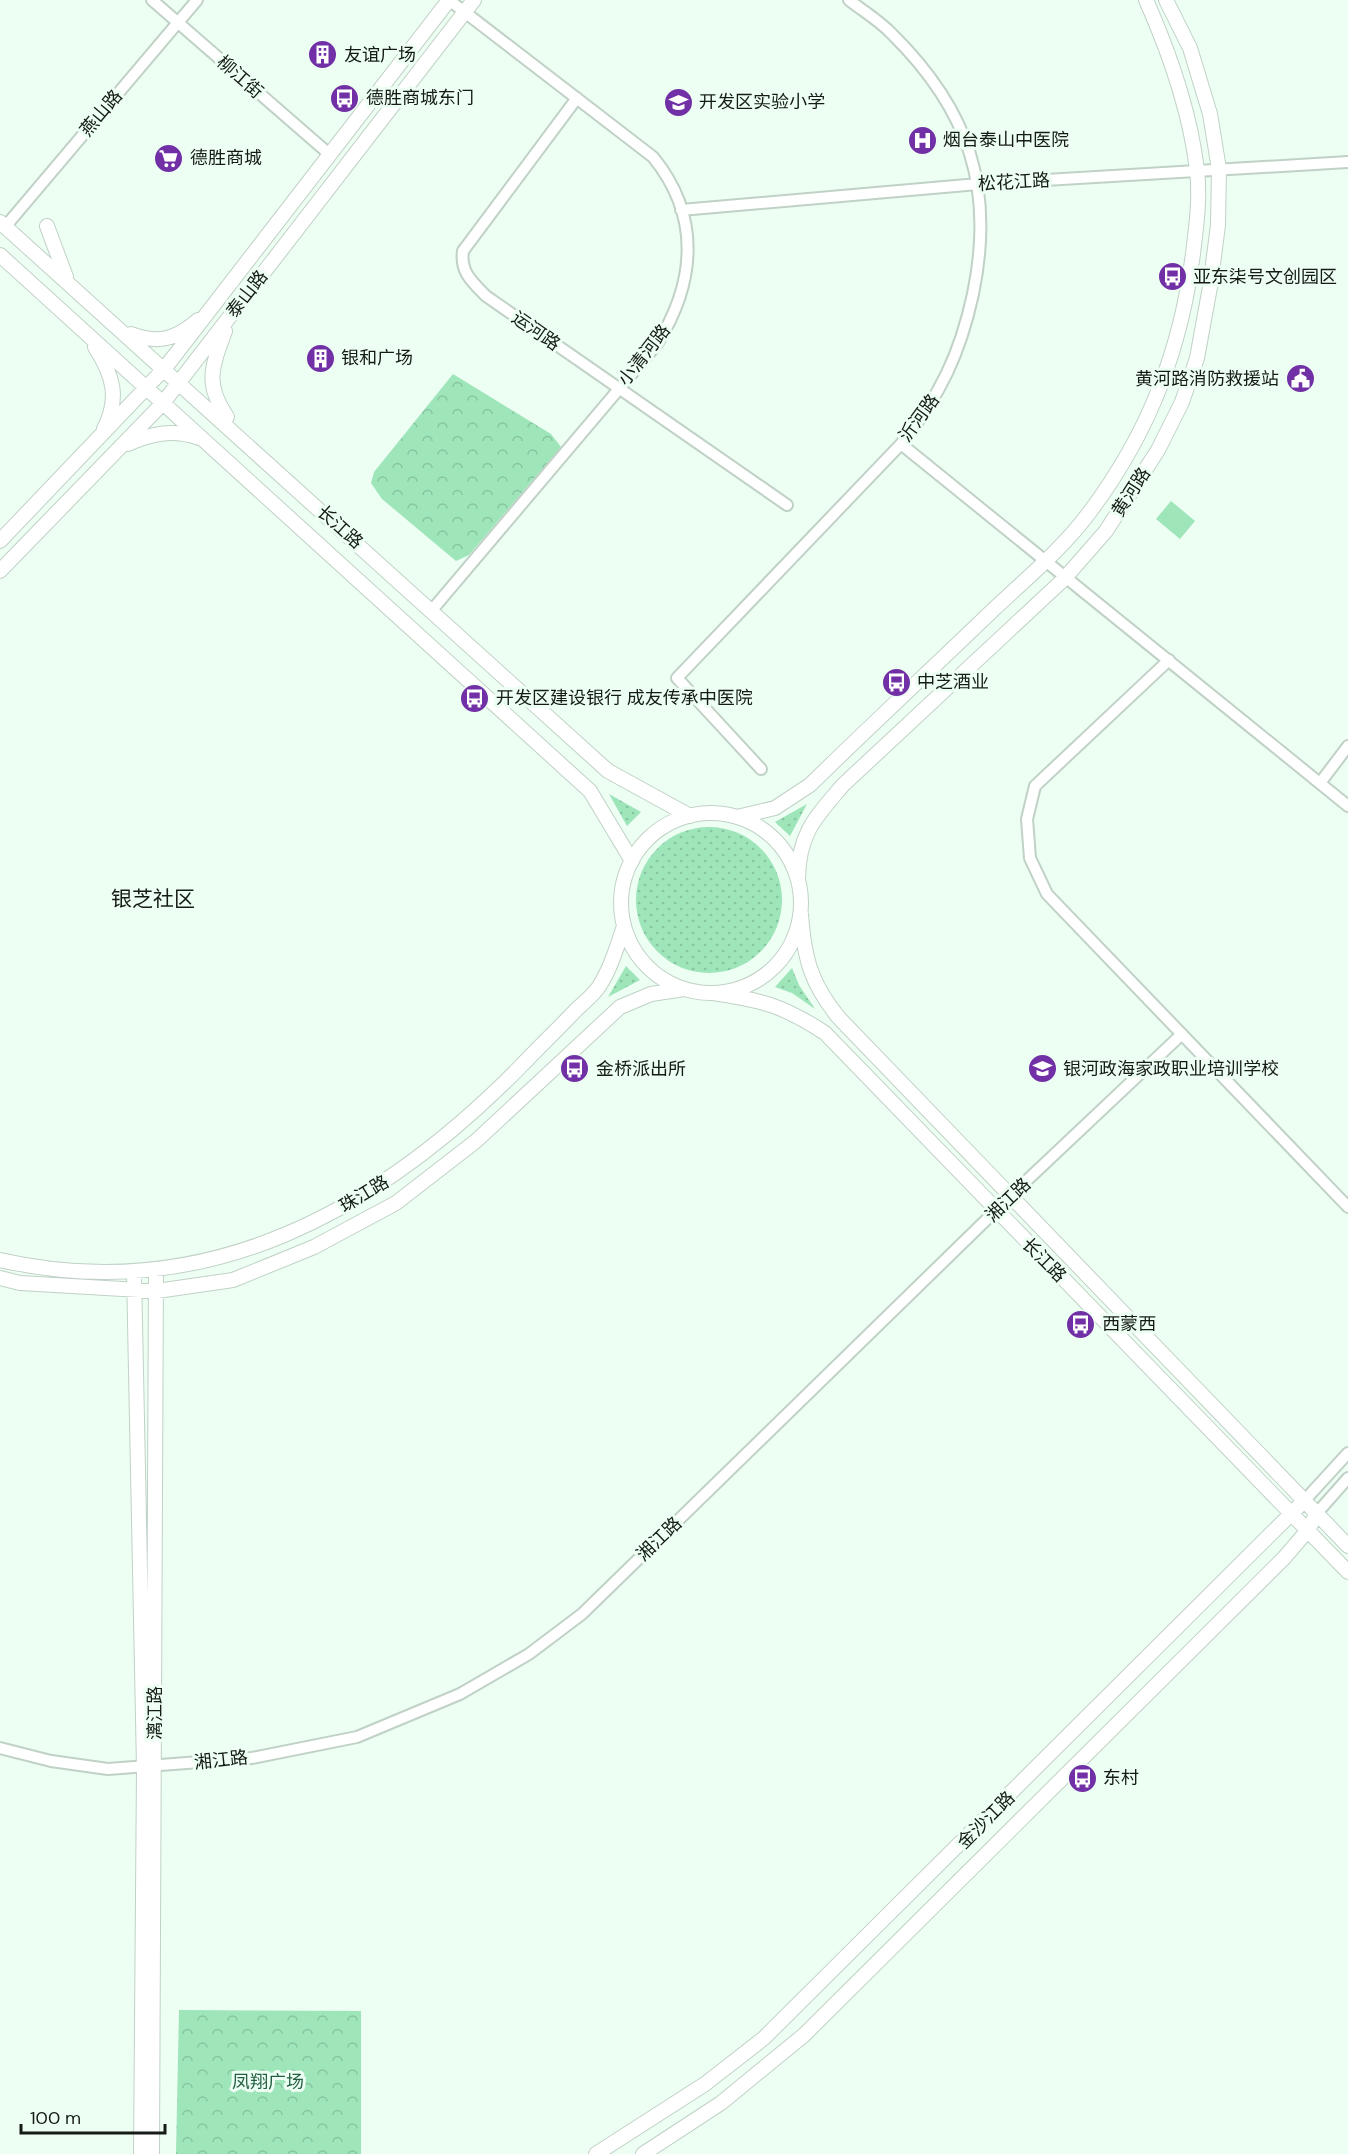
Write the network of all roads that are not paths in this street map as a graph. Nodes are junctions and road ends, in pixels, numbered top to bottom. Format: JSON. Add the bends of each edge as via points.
{"nodes":[{"id":1,"x":152,"y":0,"type":"edge"},
{"id":2,"x":196,"y":0,"type":"edge"},
{"id":3,"x":449,"y":0,"type":"edge"},
{"id":4,"x":474,"y":0,"type":"edge"},
{"id":5,"x":849,"y":0,"type":"edge"},
{"id":6,"x":1146,"y":0,"type":"edge"},
{"id":7,"x":1166,"y":0,"type":"edge"},
{"id":8,"x":465,"y":12,"type":"junction"},
{"id":9,"x":178,"y":23,"type":"junction"},
{"id":10,"x":577,"y":98,"type":"junction"},
{"id":11,"x":328,"y":153,"type":"junction"},
{"id":12,"x":1348,"y":162,"type":"edge"},
{"id":13,"x":1219,"y":169,"type":"junction"},
{"id":14,"x":1197,"y":172,"type":"junction"},
{"id":15,"x":978,"y":184,"type":"junction"},
{"id":16,"x":681,"y":210,"type":"junction"},
{"id":17,"x":3,"y":224,"type":"edge"},
{"id":18,"x":47,"y":226,"type":"dead end"},
{"id":19,"x":0,"y":255,"type":"edge"},
{"id":20,"x":72,"y":286,"type":"junction"},
{"id":21,"x":215,"y":304,"type":"junction"},
{"id":22,"x":230,"y":316,"type":"junction"},
{"id":23,"x":119,"y":327,"type":"junction"},
{"id":24,"x":86,"y":333,"type":"junction"},
{"id":25,"x":165,"y":368,"type":"junction"},
{"id":26,"x":180,"y":382,"type":"junction"},
{"id":27,"x":619,"y":388,"type":"junction"},
{"id":28,"x":148,"y":389,"type":"junction"},
{"id":29,"x":163,"y":403,"type":"junction"},
{"id":30,"x":100,"y":437,"type":"junction"},
{"id":31,"x":249,"y":444,"type":"junction"},
{"id":32,"x":901,"y":444,"type":"junction"},
{"id":33,"x":211,"y":446,"type":"junction"},
{"id":34,"x":116,"y":452,"type":"junction"},
{"id":35,"x":787,"y":505,"type":"dead end"},
{"id":36,"x":0,"y":541,"type":"edge"},
{"id":37,"x":1044,"y":561,"type":"junction"},
{"id":38,"x":0,"y":571,"type":"edge"},
{"id":39,"x":1064,"y":579,"type":"junction"},
{"id":40,"x":432,"y":610,"type":"junction"},
{"id":41,"x":1169,"y":660,"type":"junction"},
{"id":42,"x":1348,"y":746,"type":"edge"},
{"id":43,"x":761,"y":769,"type":"dead end"},
{"id":44,"x":1320,"y":783,"type":"junction"},
{"id":45,"x":1348,"y":806,"type":"edge"},
{"id":46,"x":690,"y":816,"type":"junction"},
{"id":47,"x":736,"y":816,"type":"junction"},
{"id":48,"x":632,"y":861,"type":"junction"},
{"id":49,"x":798,"y":878,"type":"junction"},
{"id":50,"x":801,"y":915,"type":"junction"},
{"id":51,"x":624,"y":927,"type":"junction"},
{"id":52,"x":684,"y":989,"type":"junction"},
{"id":53,"x":713,"y":993,"type":"junction"},
{"id":54,"x":1182,"y":1034,"type":"junction"},
{"id":55,"x":1011,"y":1197,"type":"junction"},
{"id":56,"x":1348,"y":1207,"type":"edge"},
{"id":57,"x":996,"y":1211,"type":"junction"},
{"id":58,"x":0,"y":1260,"type":"edge"},
{"id":59,"x":156,"y":1271,"type":"junction"},
{"id":60,"x":134,"y":1272,"type":"junction"},
{"id":61,"x":0,"y":1278,"type":"edge"},
{"id":62,"x":135,"y":1290,"type":"junction"},
{"id":63,"x":157,"y":1291,"type":"junction"},
{"id":64,"x":1348,"y":1453,"type":"edge"},
{"id":65,"x":1348,"y":1478,"type":"edge"},
{"id":66,"x":1304,"y":1501,"type":"junction"},
{"id":67,"x":1292,"y":1513,"type":"junction"},
{"id":68,"x":1317,"y":1514,"type":"junction"},
{"id":69,"x":1308,"y":1530,"type":"junction"},
{"id":70,"x":1348,"y":1546,"type":"edge"},
{"id":71,"x":1348,"y":1572,"type":"edge"},
{"id":72,"x":0,"y":1748,"type":"edge"},
{"id":73,"x":150,"y":1767,"type":"junction"},
{"id":74,"x":141,"y":2154,"type":"edge"},
{"id":75,"x":152,"y":2154,"type":"edge"},
{"id":76,"x":596,"y":2154,"type":"edge"},
{"id":77,"x":643,"y":2154,"type":"edge"}],
"edges":[{"from":1,"to":9,"type":"street","name":"柳江街"},
{"from":2,"to":9,"type":"street","name":"燕山路"},
{"from":3,"to":8,"type":"street","name":"小清河路"},
{"from":3,"to":11,"type":"main road","name":"泰山路"},
{"from":4,"to":8,"type":"main road","name":"泰山路"},
{"from":5,"to":15,"type":"street","name":"沂河路","via":[[891,33],[931,78],[958,122],[973,158]]},
{"from":6,"to":14,"type":"main road","name":"黄河路","via":[[1168,49],[1188,118]]},
{"from":7,"to":13,"type":"main road","name":"黄河路","via":[[1190,48],[1210,114]]},
{"from":8,"to":10,"type":"street","name":"小清河路"},
{"from":8,"to":22,"type":"main road","name":"泰山路"},
{"from":9,"to":11,"type":"street","name":"柳江街"},
{"from":9,"to":17,"type":"street","name":"燕山路"},
{"from":10,"to":16,"type":"street","name":"小清河路","via":[[653,157],[669,177]]},
{"from":10,"to":27,"type":"street","name":"运河路","via":[[472,238],[463,252],[462,263],[469,280],[486,296]]},
{"from":11,"to":21,"type":"main road","name":"泰山路"},
{"from":12,"to":13,"type":"street","name":"松花江路"},
{"from":13,"to":14,"type":"street","name":"松花江路"},
{"from":13,"to":39,"type":"main road","name":"黄河路","via":[[1218,225],[1210,287],[1197,358],[1182,402],[1158,450],[1106,531]]},
{"from":14,"to":15,"type":"street","name":"松花江路"},
{"from":14,"to":37,"type":"main road","name":"黄河路","via":[[1190,287],[1159,394],[1089,513]]},
{"from":15,"to":16,"type":"street","name":"松花江路"},
{"from":15,"to":32,"type":"street","name":"沂河路","via":[[983,228],[964,334],[948,375]]},
{"from":16,"to":27,"type":"street","name":"小清河路","via":[[688,258],[684,289],[657,344]]},
{"from":17,"to":20,"type":"main road","name":"长江路"},
{"from":18,"to":20,"type":"main road"},
{"from":19,"to":24,"type":"main road","name":"长江路"},
{"from":20,"to":23,"type":"main road","name":"长江路"},
{"from":21,"to":23,"type":"main road","via":[[192,325],[163,340],[145,339]]},
{"from":21,"to":25,"type":"main road","name":"泰山路"},
{"from":22,"to":26,"type":"main road","name":"泰山路"},
{"from":22,"to":31,"type":"main road","via":[[210,380],[218,404]]},
{"from":23,"to":25,"type":"main road","name":"长江路"},
{"from":24,"to":28,"type":"main road","name":"长江路"},
{"from":24,"to":30,"type":"main road","via":[[110,372],[115,390],[113,408]]},
{"from":25,"to":26,"type":"main road","name":"长江路"},
{"from":25,"to":28,"type":"main road","name":"泰山路"},
{"from":26,"to":29,"type":"main road","name":"泰山路"},
{"from":26,"to":31,"type":"main road","name":"长江路"},
{"from":27,"to":35,"type":"street","name":"运河路"},
{"from":27,"to":40,"type":"street","name":"小清河路"},
{"from":28,"to":29,"type":"main road","name":"长江路"},
{"from":28,"to":30,"type":"main road","name":"泰山路"},
{"from":29,"to":33,"type":"main road","name":"长江路"},
{"from":29,"to":34,"type":"main road","name":"泰山路"},
{"from":30,"to":36,"type":"main road","name":"泰山路"},
{"from":31,"to":40,"type":"main road","name":"长江路"},
{"from":32,"to":37,"type":"street"},
{"from":32,"to":43,"type":"street","name":"沂河路","via":[[676,678]]},
{"from":33,"to":34,"type":"main road","via":[[184,433],[165,433],[148,435]]},
{"from":33,"to":48,"type":"main road","name":"长江路","via":[[590,790]]},
{"from":34,"to":38,"type":"main road","name":"泰山路"},
{"from":37,"to":39,"type":"street"},
{"from":37,"to":47,"type":"main road","name":"黄河路","via":[[810,784],[775,808]]},
{"from":39,"to":41,"type":"street"},
{"from":39,"to":49,"type":"main road","name":"黄河路","via":[[843,785],[804,835],[798,855]]},
{"from":40,"to":46,"type":"main road","name":"长江路","via":[[608,771]]},
{"from":41,"to":44,"type":"street"},
{"from":41,"to":54,"type":"street","via":[[1035,786],[1027,819],[1030,858],[1047,894]]},
{"from":42,"to":44,"type":"street"},
{"from":44,"to":45,"type":"street"},
{"from":46,"to":47,"type":"main road"},
{"from":46,"to":48,"type":"main road","via":[[650,837]]},
{"from":47,"to":49,"type":"main road","via":[[773,838],[786,853]]},
{"from":48,"to":51,"type":"main road","via":[[622,891]]},
{"from":49,"to":50,"type":"main road"},
{"from":50,"to":53,"type":"main road","via":[[796,933],[778,964],[753,983]]},
{"from":50,"to":55,"type":"main road","name":"长江路","via":[[803,947],[813,982],[824,1000]]},
{"from":51,"to":52,"type":"main road","via":[[642,961]]},
{"from":51,"to":59,"type":"main road","name":"珠江路","via":[[599,987],[515,1072],[420,1158],[307,1225],[232,1256]]},
{"from":52,"to":53,"type":"main road"},
{"from":52,"to":63,"type":"main road","via":[[651,994],[620,1007],[476,1141],[396,1203],[314,1246],[233,1280]]},
{"from":53,"to":57,"type":"main road","name":"长江路","via":[[768,1002],[825,1034]]},
{"from":54,"to":55,"type":"street","name":"湘江路"},
{"from":54,"to":56,"type":"street"},
{"from":55,"to":57,"type":"street","name":"湘江路"},
{"from":55,"to":66,"type":"main road","name":"长江路"},
{"from":57,"to":67,"type":"main road","name":"长江路"},
{"from":57,"to":73,"type":"street","name":"湘江路","via":[[590,1606],[529,1654],[460,1694],[357,1737],[252,1758]]},
{"from":58,"to":60,"type":"main road","name":"珠江路"},
{"from":59,"to":60,"type":"main road","name":"珠江路"},
{"from":59,"to":63,"type":"main road","name":"漓江路"},
{"from":60,"to":62,"type":"main road","name":"漓江路"},
{"from":61,"to":62,"type":"main road"},
{"from":62,"to":63,"type":"main road"},
{"from":62,"to":73,"type":"main road","name":"漓江路"},
{"from":63,"to":73,"type":"main road","name":"漓江路"},
{"from":64,"to":66,"type":"street","name":"金沙江路"},
{"from":65,"to":68,"type":"street","name":"金沙江路"},
{"from":66,"to":67,"type":"main road","name":"金沙江路"},
{"from":66,"to":68,"type":"main road","name":"长江路"},
{"from":67,"to":69,"type":"main road","name":"长江路"},
{"from":67,"to":76,"type":"main road","name":"金沙江路","via":[[764,2038],[705,2084]]},
{"from":68,"to":69,"type":"main road","name":"金沙江路"},
{"from":68,"to":70,"type":"main road","name":"长江路"},
{"from":69,"to":71,"type":"main road","name":"长江路"},
{"from":69,"to":77,"type":"main road","name":"金沙江路","via":[[804,2035],[721,2103]]},
{"from":72,"to":73,"type":"street","name":"湘江路","via":[[51,1761],[108,1769]]},
{"from":73,"to":74,"type":"main road","name":"漓江路"},
{"from":73,"to":75,"type":"main road","name":"漓江路"}]}
